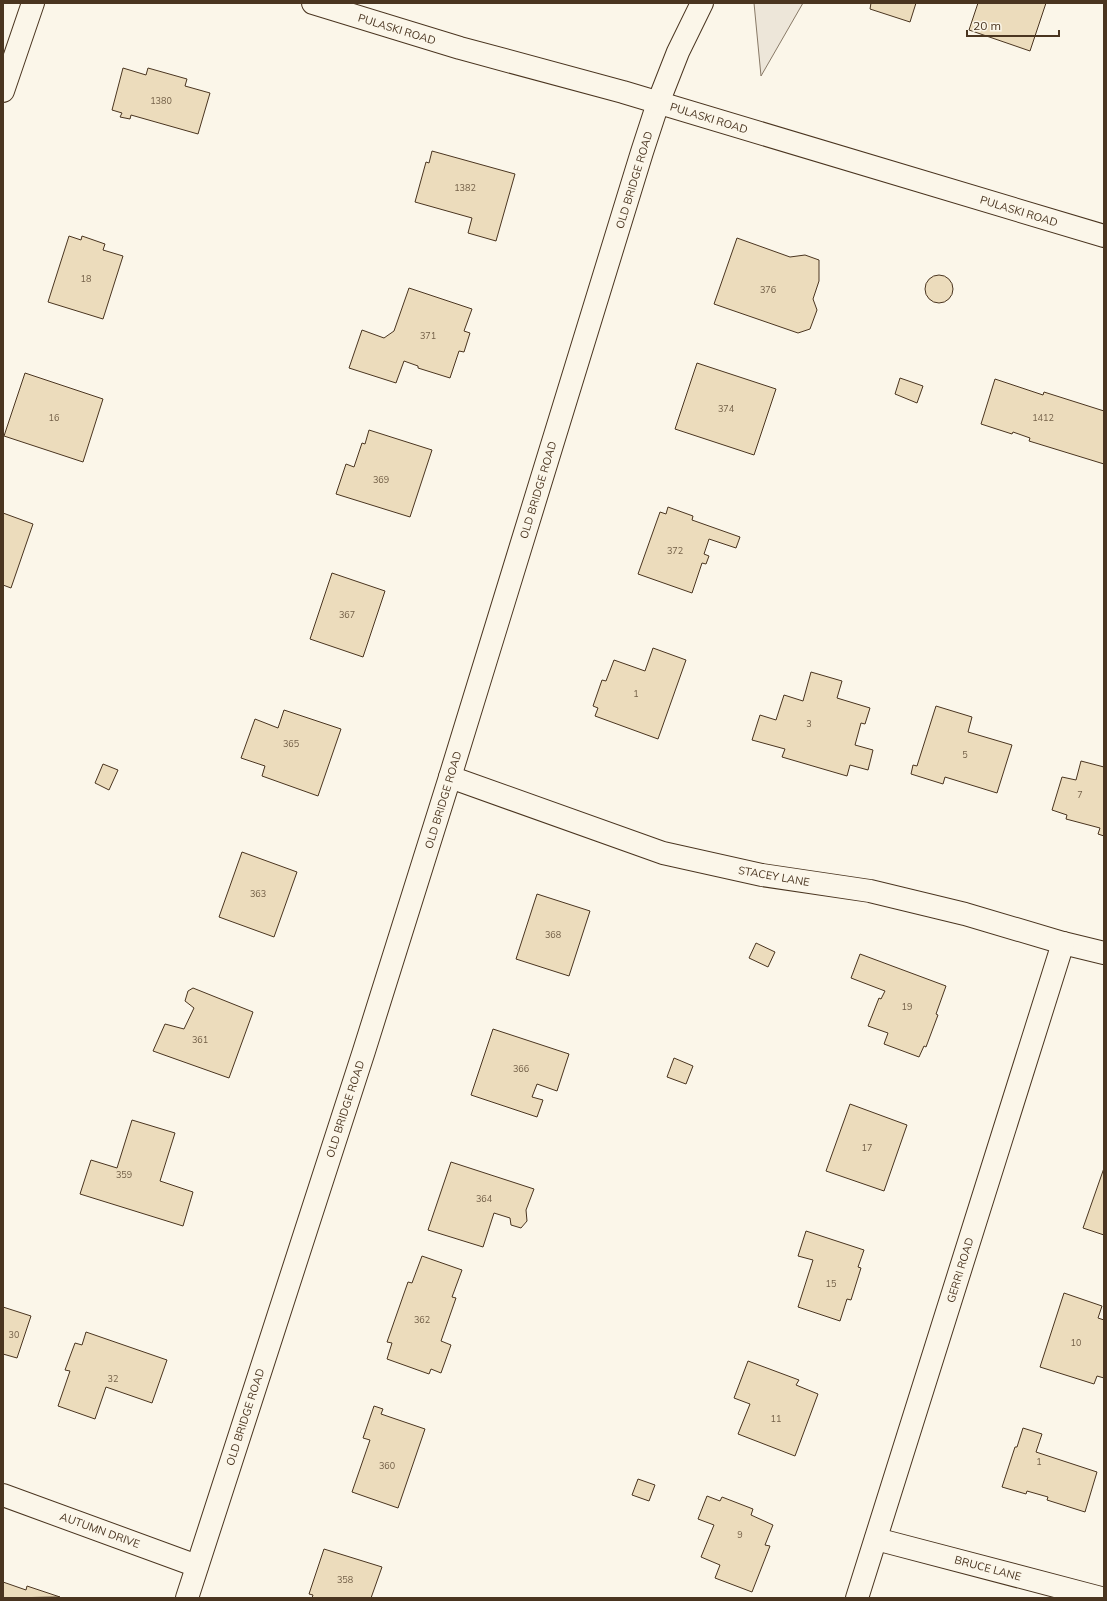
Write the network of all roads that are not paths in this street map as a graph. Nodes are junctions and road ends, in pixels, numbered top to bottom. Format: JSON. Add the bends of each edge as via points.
{"nodes":[{"id":1,"x":33,"y":3,"type":"edge"},
{"id":2,"x":313,"y":3,"type":"edge"},
{"id":3,"x":702,"y":3,"type":"edge"},
{"id":4,"x":3,"y":91,"type":"edge"},
{"id":5,"x":658,"y":103,"type":"junction"},
{"id":6,"x":1104,"y":236,"type":"edge"},
{"id":7,"x":450,"y":777,"type":"junction"},
{"id":8,"x":1063,"y":943,"type":"junction"},
{"id":9,"x":1104,"y":953,"type":"edge"},
{"id":10,"x":3,"y":1494,"type":"edge"},
{"id":11,"x":876,"y":1539,"type":"junction"},
{"id":12,"x":197,"y":1566,"type":"junction"},
{"id":13,"x":187,"y":1598,"type":"edge"},
{"id":14,"x":857,"y":1598,"type":"edge"},
{"id":15,"x":1101,"y":1598,"type":"edge"}],
"edges":[{"from":1,"to":4,"type":"street"},
{"from":2,"to":5,"type":"street","name":"PULASKI ROAD","via":[[460,48]]},
{"from":3,"to":5,"type":"street","name":"OLD BRIDGE ROAD","via":[[678,52]]},
{"from":5,"to":6,"type":"street","name":"PULASKI ROAD"},
{"from":5,"to":7,"type":"street","name":"OLD BRIDGE ROAD"},
{"from":7,"to":8,"type":"street","name":"STACEY LANE","via":[[663,853],[762,875],[870,891],[965,914]]},
{"from":7,"to":12,"type":"street","name":"OLD BRIDGE ROAD"},
{"from":8,"to":9,"type":"street","name":"STACEY LANE"},
{"from":8,"to":11,"type":"street","name":"GERRI ROAD"},
{"from":10,"to":12,"type":"street","name":"AUTUMN DRIVE"},
{"from":11,"to":14,"type":"street","name":"GERRI ROAD"},
{"from":11,"to":15,"type":"street","name":"BRUCE LANE"},
{"from":12,"to":13,"type":"street","name":"OLD BRIDGE ROAD"}]}
